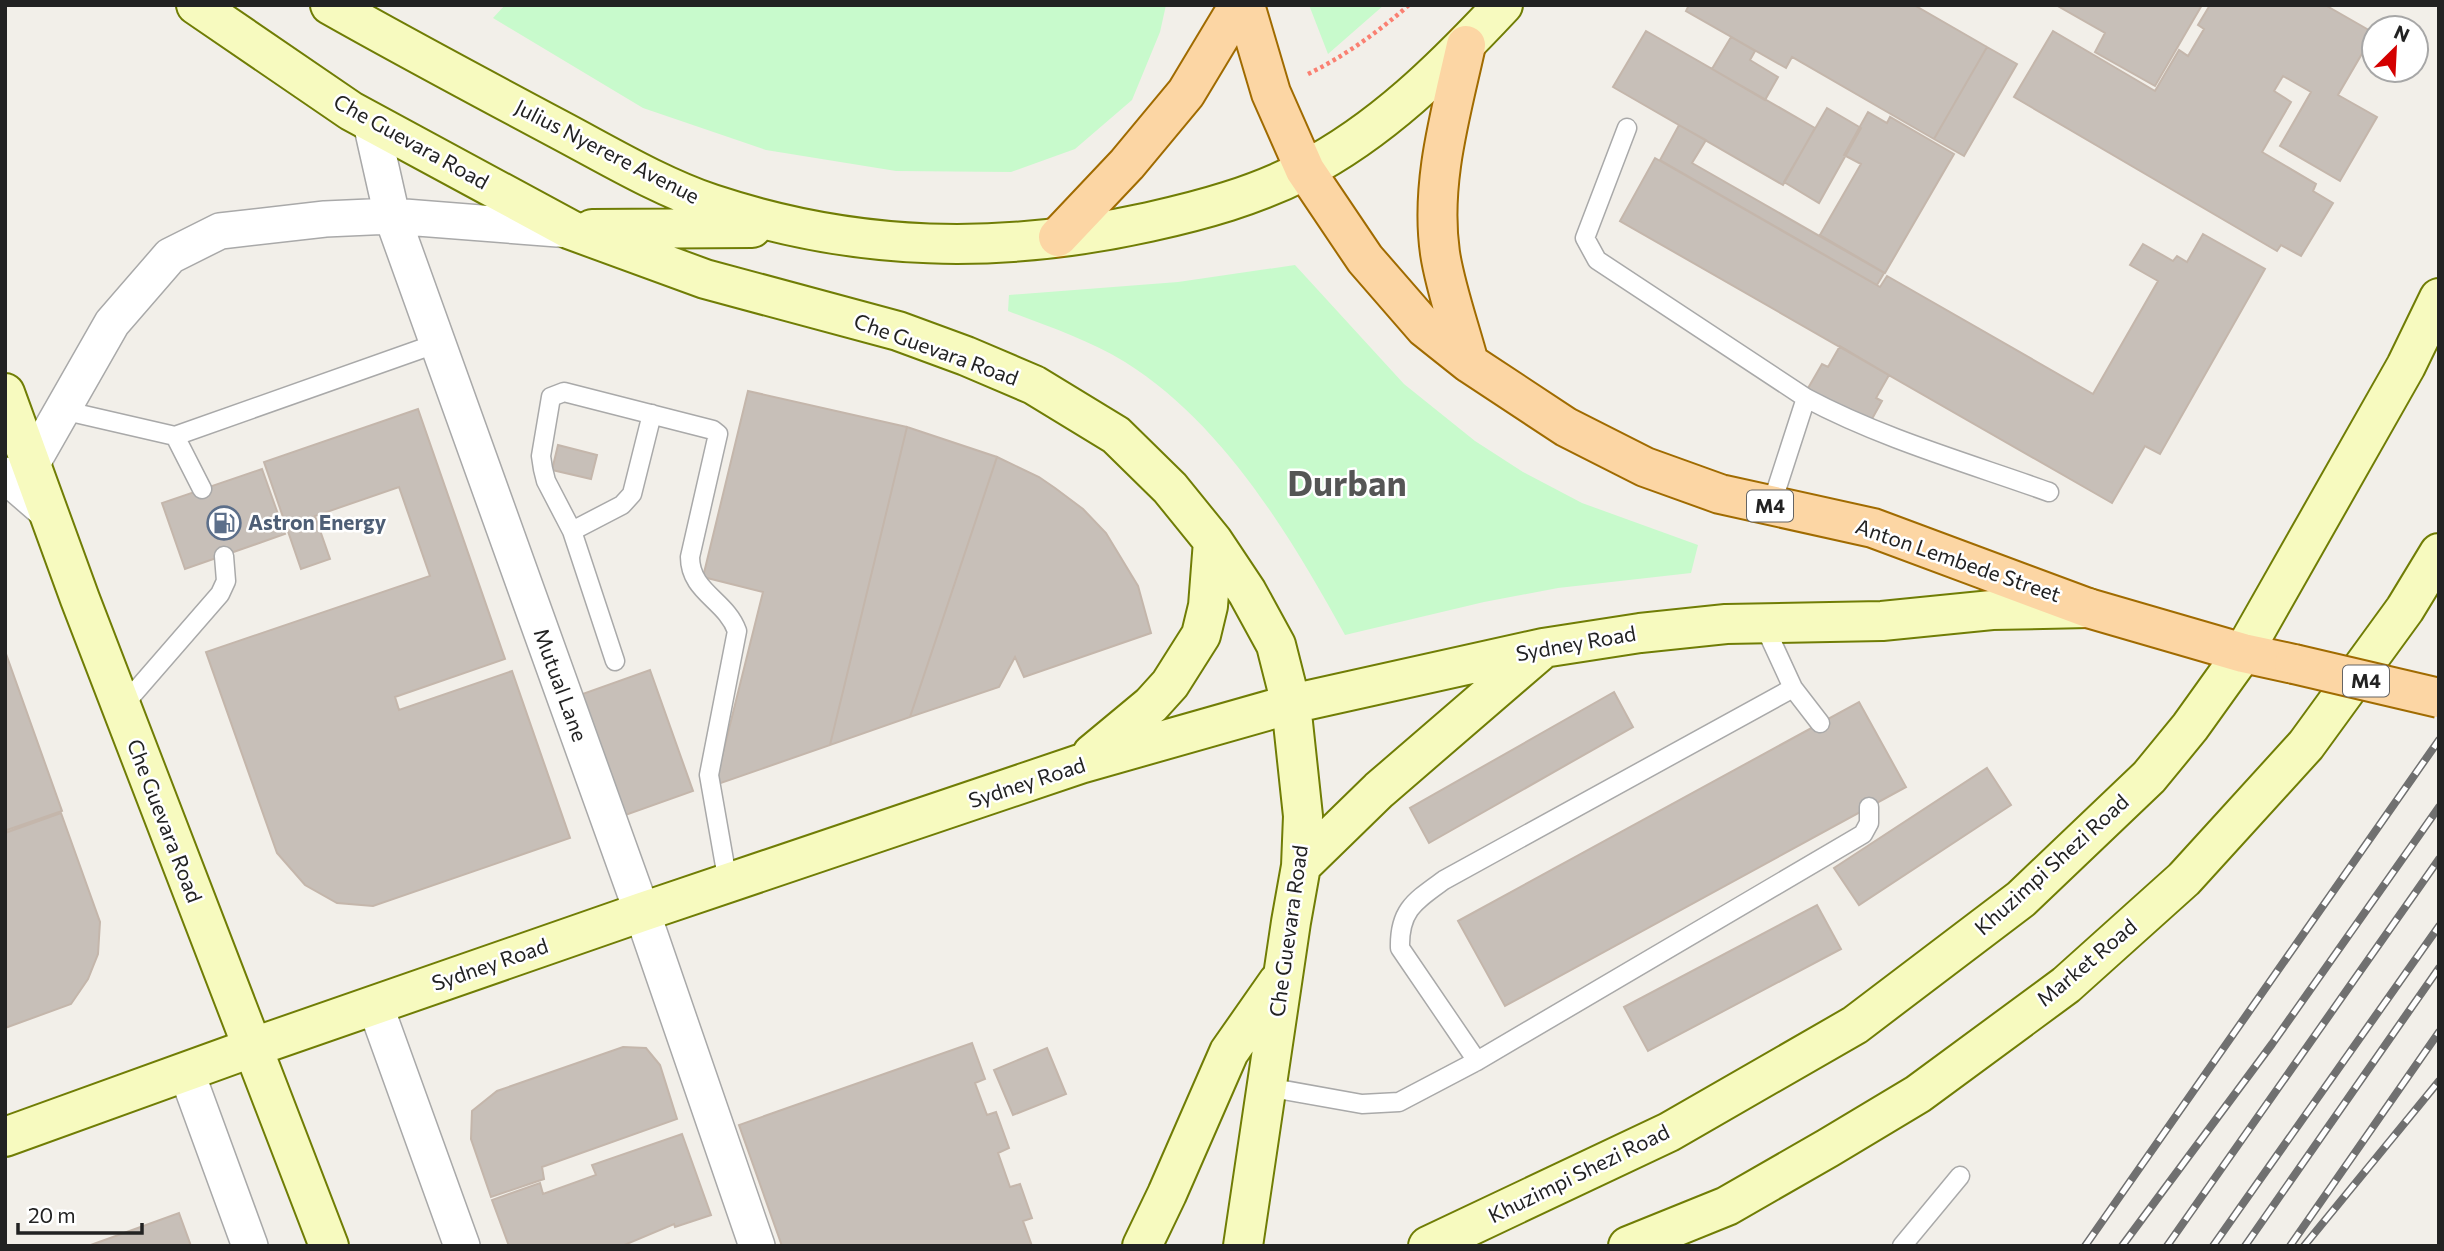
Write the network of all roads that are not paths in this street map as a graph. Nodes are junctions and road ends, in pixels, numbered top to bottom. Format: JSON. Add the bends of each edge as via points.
{"nodes":[{"id":1,"x":196,"y":5,"type":"edge"},
{"id":2,"x":330,"y":5,"type":"edge"},
{"id":3,"x":1239,"y":5,"type":"edge"},
{"id":4,"x":1245,"y":5,"type":"edge"},
{"id":5,"x":1503,"y":5,"type":"edge"},
{"id":6,"x":1466,"y":45,"type":"junction"},
{"id":7,"x":371,"y":123,"type":"junction"},
{"id":8,"x":1627,"y":128,"type":"dead end"},
{"id":9,"x":1305,"y":170,"type":"junction"},
{"id":10,"x":392,"y":216,"type":"junction"},
{"id":11,"x":799,"y":229,"type":"junction"},
{"id":12,"x":571,"y":230,"type":"junction"},
{"id":13,"x":1058,"y":237,"type":"junction"},
{"id":14,"x":2439,"y":298,"type":"edge"},
{"id":15,"x":438,"y":343,"type":"junction"},
{"id":16,"x":1469,"y":363,"type":"junction"},
{"id":17,"x":5,"y":393,"type":"edge"},
{"id":18,"x":1807,"y":398,"type":"junction"},
{"id":19,"x":62,"y":410,"type":"junction"},
{"id":20,"x":652,"y":414,"type":"junction"},
{"id":21,"x":175,"y":436,"type":"junction"},
{"id":22,"x":18,"y":470,"type":"edge"},
{"id":23,"x":202,"y":489,"type":"dead end"},
{"id":24,"x":2049,"y":492,"type":"dead end"},
{"id":25,"x":1771,"y":506,"type":"junction"},
{"id":26,"x":572,"y":531,"type":"junction"},
{"id":27,"x":1213,"y":541,"type":"junction"},
{"id":28,"x":2439,"y":553,"type":"edge"},
{"id":29,"x":224,"y":556,"type":"dead end"},
{"id":30,"x":2088,"y":608,"type":"junction"},
{"id":31,"x":1764,"y":625,"type":"junction"},
{"id":32,"x":1543,"y":648,"type":"junction"},
{"id":33,"x":2244,"y":653,"type":"junction"},
{"id":34,"x":615,"y":661,"type":"dead end"},
{"id":35,"x":1793,"y":688,"type":"junction"},
{"id":36,"x":2439,"y":698,"type":"edge"},
{"id":37,"x":1291,"y":704,"type":"junction"},
{"id":38,"x":121,"y":708,"type":"junction"},
{"id":39,"x":1820,"y":723,"type":"dead end"},
{"id":40,"x":1080,"y":764,"type":"junction"},
{"id":41,"x":1869,"y":807,"type":"dead end"},
{"id":42,"x":1301,"y":866,"type":"junction"},
{"id":43,"x":728,"y":883,"type":"junction"},
{"id":44,"x":642,"y":912,"type":"junction"},
{"id":45,"x":1283,"y":975,"type":"junction"},
{"id":46,"x":375,"y":1005,"type":"junction"},
{"id":47,"x":251,"y":1048,"type":"junction"},
{"id":48,"x":1477,"y":1061,"type":"junction"},
{"id":49,"x":186,"y":1071,"type":"junction"},
{"id":50,"x":1267,"y":1087,"type":"junction"},
{"id":51,"x":5,"y":1137,"type":"edge"},
{"id":52,"x":1960,"y":1176,"type":"dead end"},
{"id":53,"x":250,"y":1246,"type":"edge"},
{"id":54,"x":329,"y":1246,"type":"edge"},
{"id":55,"x":462,"y":1246,"type":"edge"},
{"id":56,"x":757,"y":1246,"type":"edge"},
{"id":57,"x":1142,"y":1246,"type":"edge"},
{"id":58,"x":1243,"y":1246,"type":"edge"},
{"id":59,"x":1429,"y":1246,"type":"edge"},
{"id":60,"x":1628,"y":1246,"type":"edge"},
{"id":61,"x":1902,"y":1246,"type":"edge"}],
"edges":[{"from":1,"to":7,"type":"main road","name":"Che Guevara Road"},
{"from":2,"to":11,"type":"main road","name":"Julius Nyerere Avenue","via":[[629,167],[710,203]]},
{"from":3,"to":13,"type":"main road","via":[[1173,110]]},
{"from":4,"to":9,"type":"main road","name":"Anton Lembede Street","via":[[1271,93]]},
{"from":5,"to":6,"type":"main road","name":"Julius Nyerere Avenue"},
{"from":6,"to":9,"type":"main road","name":"Julius Nyerere Avenue","via":[[1406,102]]},
{"from":6,"to":16,"type":"main road","via":[[1438,192],[1440,253]]},
{"from":7,"to":10,"type":"street","name":"Mutual Lane"},
{"from":7,"to":12,"type":"main road","name":"Che Guevara Road"},
{"from":8,"to":18,"type":"lane","via":[[1587,228],[1585,238],[1597,260]]},
{"from":9,"to":13,"type":"main road","name":"Julius Nyerere Avenue","via":[[1211,208]]},
{"from":9,"to":16,"type":"main road","name":"Anton Lembede Street","number":"M4","via":[[1365,259],[1425,328]]},
{"from":10,"to":12,"type":"street"},
{"from":10,"to":15,"type":"street","name":"Mutual Lane"},
{"from":10,"to":19,"type":"street","via":[[220,231],[170,256],[112,323]]},
{"from":11,"to":12,"type":"main road"},
{"from":11,"to":13,"type":"main road","name":"Julius Nyerere Avenue","via":[[948,245]]},
{"from":12,"to":27,"type":"main road","name":"Che Guevara Road","via":[[705,279],[898,331],[1034,385],[1116,435],[1170,488]]},
{"from":14,"to":33,"type":"main road","name":"Khuzimpi Shezi Road","via":[[2406,366]]},
{"from":15,"to":21,"type":"lane"},
{"from":15,"to":44,"type":"street","name":"Mutual Lane"},
{"from":16,"to":25,"type":"main road","name":"Anton Lembede Street","number":"M4","via":[[1566,428],[1645,467],[1720,494]]},
{"from":17,"to":22,"type":"main road","name":"Che Guevara Road"},
{"from":18,"to":24,"type":"lane","via":[[1861,425]]},
{"from":18,"to":25,"type":"lane"},
{"from":19,"to":21,"type":"lane"},
{"from":19,"to":22,"type":"street"},
{"from":20,"to":26,"type":"lane","via":[[628,500]]},
{"from":20,"to":26,"type":"lane","via":[[568,392],[551,397],[542,469]]},
{"from":20,"to":43,"type":"lane","via":[[718,434],[690,567],[693,578],[733,619],[737,631],[709,775]]},
{"from":21,"to":23,"type":"lane"},
{"from":22,"to":38,"type":"main road","name":"Che Guevara Road","via":[[48,513]]},
{"from":25,"to":30,"type":"main road","name":"Anton Lembede Street","number":"M4","via":[[1873,528]]},
{"from":26,"to":34,"type":"lane"},
{"from":27,"to":37,"type":"main road","name":"Che Guevara Road","via":[[1276,645]]},
{"from":27,"to":40,"type":"main road","via":[[1208,606],[1201,635],[1186,662],[1151,705]]},
{"from":28,"to":60,"type":"main road","name":"Market Road","via":[[2405,609],[2306,746],[2184,879],[2066,985],[1918,1094],[1828,1148],[1727,1206]]},
{"from":29,"to":38,"type":"lane","via":[[226,581],[220,594]]},
{"from":30,"to":31,"type":"main road","name":"Sydney Road"},
{"from":30,"to":33,"type":"main road","name":"Anton Lembede Street","number":"M4"},
{"from":31,"to":32,"type":"main road","name":"Sydney Road","via":[[1714,625]]},
{"from":31,"to":35,"type":"lane"},
{"from":32,"to":37,"type":"main road","name":"Sydney Road"},
{"from":32,"to":42,"type":"main road","via":[[1379,790]]},
{"from":33,"to":36,"type":"main road","name":"Anton Lembede Street","number":"M4","bridge":true},
{"from":33,"to":59,"type":"main road","name":"Khuzimpi Shezi Road","via":[[2149,776],[2021,900],[1854,1025],[1669,1132]]},
{"from":35,"to":39,"type":"lane"},
{"from":35,"to":48,"type":"lane","via":[[1444,880],[1405,912],[1400,948]]},
{"from":37,"to":40,"type":"main road","name":"Sydney Road"},
{"from":37,"to":42,"type":"main road","name":"Che Guevara Road","via":[[1303,816]]},
{"from":38,"to":47,"type":"main road","name":"Che Guevara Road"},
{"from":40,"to":43,"type":"main road","name":"Sydney Road"},
{"from":41,"to":48,"type":"lane","via":[[1863,834]]},
{"from":42,"to":45,"type":"main road","name":"Che Guevara Road"},
{"from":43,"to":44,"type":"main road","name":"Sydney Road"},
{"from":44,"to":46,"type":"main road","name":"Sydney Road"},
{"from":44,"to":56,"type":"street","name":"Mutual Lane"},
{"from":45,"to":50,"type":"main road","name":"Che Guevara Road"},
{"from":45,"to":57,"type":"main road","via":[[1229,1052]]},
{"from":46,"to":47,"type":"main road","name":"Sydney Road"},
{"from":46,"to":55,"type":"street"},
{"from":47,"to":49,"type":"main road","name":"Sydney Road"},
{"from":47,"to":54,"type":"main road","name":"Che Guevara Road"},
{"from":48,"to":50,"type":"lane","via":[[1399,1102],[1362,1104]]},
{"from":49,"to":51,"type":"main road","name":"Sydney Road"},
{"from":49,"to":53,"type":"street"},
{"from":50,"to":58,"type":"main road","name":"Che Guevara Road"},
{"from":52,"to":61,"type":"lane"}]}
